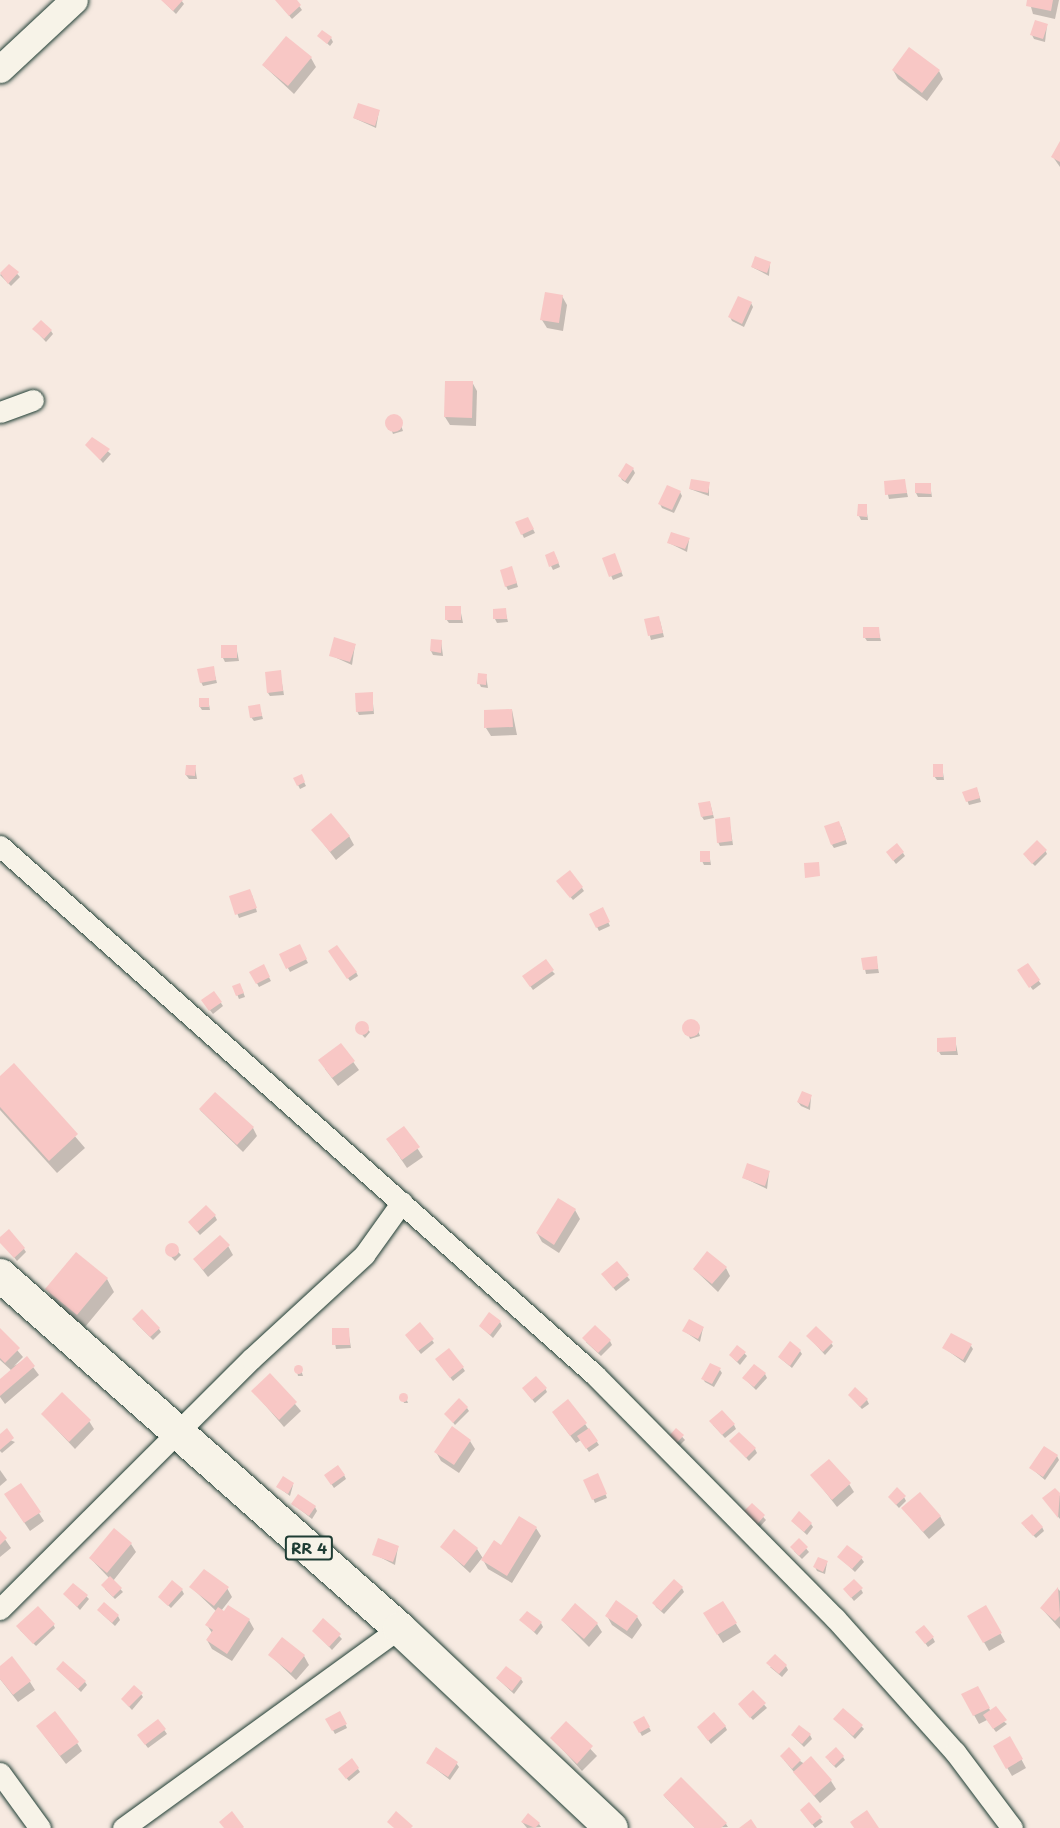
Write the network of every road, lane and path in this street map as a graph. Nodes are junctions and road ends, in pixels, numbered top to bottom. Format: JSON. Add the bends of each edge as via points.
{"nodes":[{"id":1,"x":74,"y":0,"type":"edge"},
{"id":2,"x":0,"y":69,"type":"edge"},
{"id":3,"x":33,"y":400,"type":"dead end"},
{"id":4,"x":0,"y":412,"type":"edge"},
{"id":5,"x":0,"y":846,"type":"edge"},
{"id":6,"x":402,"y":1202,"type":"junction"},
{"id":7,"x":0,"y":1276,"type":"edge"},
{"id":8,"x":179,"y":1432,"type":"junction"},
{"id":9,"x":0,"y":1609,"type":"edge"},
{"id":10,"x":399,"y":1628,"type":"junction"},
{"id":11,"x":0,"y":1773,"type":"edge"},
{"id":12,"x":40,"y":1828,"type":"edge"},
{"id":13,"x":123,"y":1828,"type":"edge"},
{"id":14,"x":611,"y":1828,"type":"edge"},
{"id":15,"x":1012,"y":1828,"type":"edge"}],
"edges":[{"from":1,"to":2,"type":"street"},
{"from":3,"to":4,"type":"street"},
{"from":5,"to":6,"type":"street"},
{"from":6,"to":8,"type":"street","via":[[364,1255]]},
{"from":6,"to":15,"type":"street","via":[[595,1375],[756,1535],[955,1752]]},
{"from":7,"to":8,"type":"main road","number":"RR 4"},
{"from":8,"to":9,"type":"street"},
{"from":8,"to":10,"type":"main road","number":"RR 4"},
{"from":10,"to":13,"type":"street"},
{"from":10,"to":14,"type":"main road","number":"RR 4"},
{"from":11,"to":12,"type":"street"}]}
